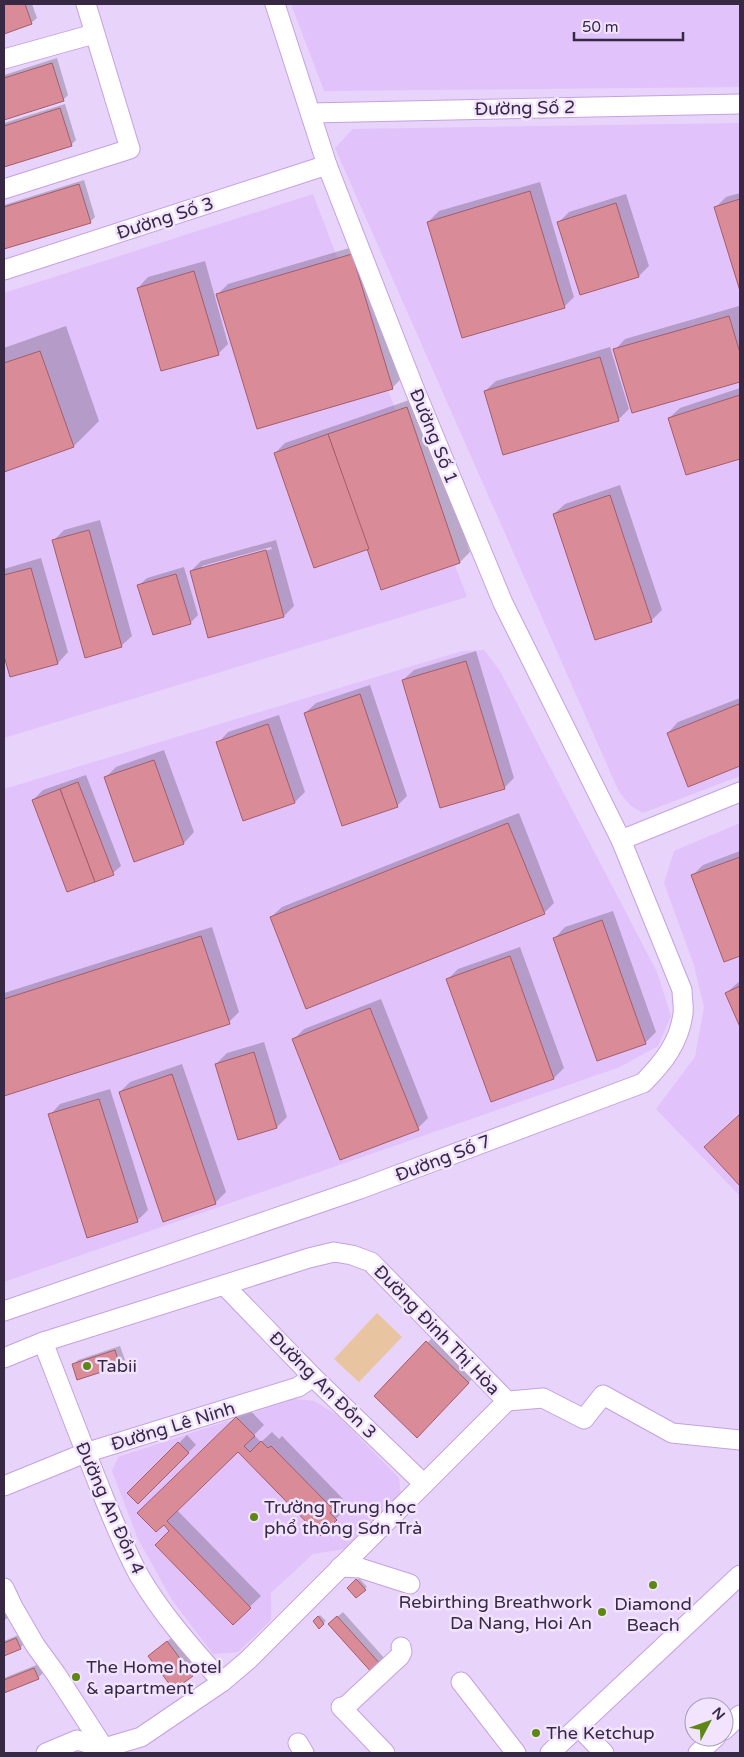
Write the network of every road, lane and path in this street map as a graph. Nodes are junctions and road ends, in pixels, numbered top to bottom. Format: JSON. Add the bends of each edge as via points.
{"nodes":[{"id":1,"x":86,"y":4,"type":"edge"},
{"id":2,"x":275,"y":4,"type":"edge"},
{"id":3,"x":94,"y":34,"type":"junction"},
{"id":4,"x":4,"y":59,"type":"edge"},
{"id":5,"x":740,"y":104,"type":"edge"},
{"id":6,"x":310,"y":113,"type":"junction"},
{"id":7,"x":327,"y":165,"type":"junction"},
{"id":8,"x":4,"y":190,"type":"edge"},
{"id":9,"x":4,"y":270,"type":"edge"},
{"id":10,"x":740,"y":792,"type":"edge"},
{"id":11,"x":625,"y":847,"type":"junction"},
{"id":12,"x":224,"y":1284,"type":"junction"},
{"id":13,"x":4,"y":1311,"type":"edge"},
{"id":14,"x":43,"y":1342,"type":"junction"},
{"id":15,"x":4,"y":1358,"type":"edge"},
{"id":16,"x":313,"y":1377,"type":"junction"},
{"id":17,"x":507,"y":1401,"type":"junction"},
{"id":18,"x":740,"y":1440,"type":"edge"},
{"id":19,"x":85,"y":1453,"type":"junction"},
{"id":20,"x":424,"y":1484,"type":"junction"},
{"id":21,"x":4,"y":1486,"type":"edge"},
{"id":22,"x":340,"y":1567,"type":"junction"},
{"id":23,"x":740,"y":1575,"type":"edge"},
{"id":24,"x":410,"y":1584,"type":"dead end"},
{"id":25,"x":4,"y":1588,"type":"edge"},
{"id":26,"x":401,"y":1647,"type":"dead end"},
{"id":27,"x":222,"y":1682,"type":"junction"},
{"id":28,"x":461,"y":1682,"type":"dead end"},
{"id":29,"x":579,"y":1726,"type":"junction"},
{"id":30,"x":104,"y":1752,"type":"edge"},
{"id":31,"x":46,"y":1753,"type":"edge"},
{"id":32,"x":385,"y":1753,"type":"edge"},
{"id":33,"x":516,"y":1753,"type":"edge"},
{"id":34,"x":550,"y":1753,"type":"edge"},
{"id":35,"x":604,"y":1753,"type":"edge"}],
"edges":[{"from":1,"to":3,"type":"street"},
{"from":2,"to":6,"type":"street","name":"Đường Số 1"},
{"from":3,"to":4,"type":"street"},
{"from":3,"to":8,"type":"street","via":[[130,149]]},
{"from":5,"to":6,"type":"street","name":"Đường Số 2"},
{"from":6,"to":7,"type":"street","name":"Đường Số 1"},
{"from":7,"to":9,"type":"street","name":"Đường Số 3"},
{"from":7,"to":11,"type":"street","name":"Đường Số 1","via":[[503,604]]},
{"from":10,"to":11,"type":"street"},
{"from":11,"to":13,"type":"street","name":"Đường Số 7","via":[[682,990],[683,1013],[675,1044],[643,1083],[360,1190]]},
{"from":12,"to":14,"type":"street","name":"Đường Đinh Thị Hòa"},
{"from":12,"to":16,"type":"street","name":"Đường An Đồn 3"},
{"from":12,"to":17,"type":"street","name":"Đường Đinh Thị Hòa","via":[[334,1252],[371,1262]]},
{"from":14,"to":15,"type":"street","name":"Đường Đinh Thị Hòa"},
{"from":14,"to":19,"type":"street","name":"Đường An Đồn 4"},
{"from":16,"to":19,"type":"street","name":"Đường Lê Ninh","via":[[298,1386]]},
{"from":16,"to":20,"type":"street","name":"Đường An Đồn 3"},
{"from":17,"to":18,"type":"street","name":"Đường Đinh Thị Hòa","via":[[543,1398],[584,1419],[603,1395],[672,1433]]},
{"from":17,"to":20,"type":"street"},
{"from":19,"to":21,"type":"street","name":"Đường Lê Ninh"},
{"from":19,"to":27,"type":"street","name":"Đường An Đồn 4","via":[[140,1576],[181,1635]]},
{"from":20,"to":22,"type":"street"},
{"from":22,"to":24,"type":"street","via":[[360,1568]]},
{"from":22,"to":27,"type":"street"},
{"from":23,"to":29,"type":"street"},
{"from":25,"to":30,"type":"street","via":[[35,1645]]},
{"from":26,"to":32,"type":"street","via":[[400,1656],[342,1708]]},
{"from":27,"to":30,"type":"street","via":[[141,1737]]},
{"from":28,"to":33,"type":"street"},
{"from":29,"to":34,"type":"street"},
{"from":29,"to":35,"type":"street"},
{"from":30,"to":31,"type":"street","via":[[77,1740]]}]}
